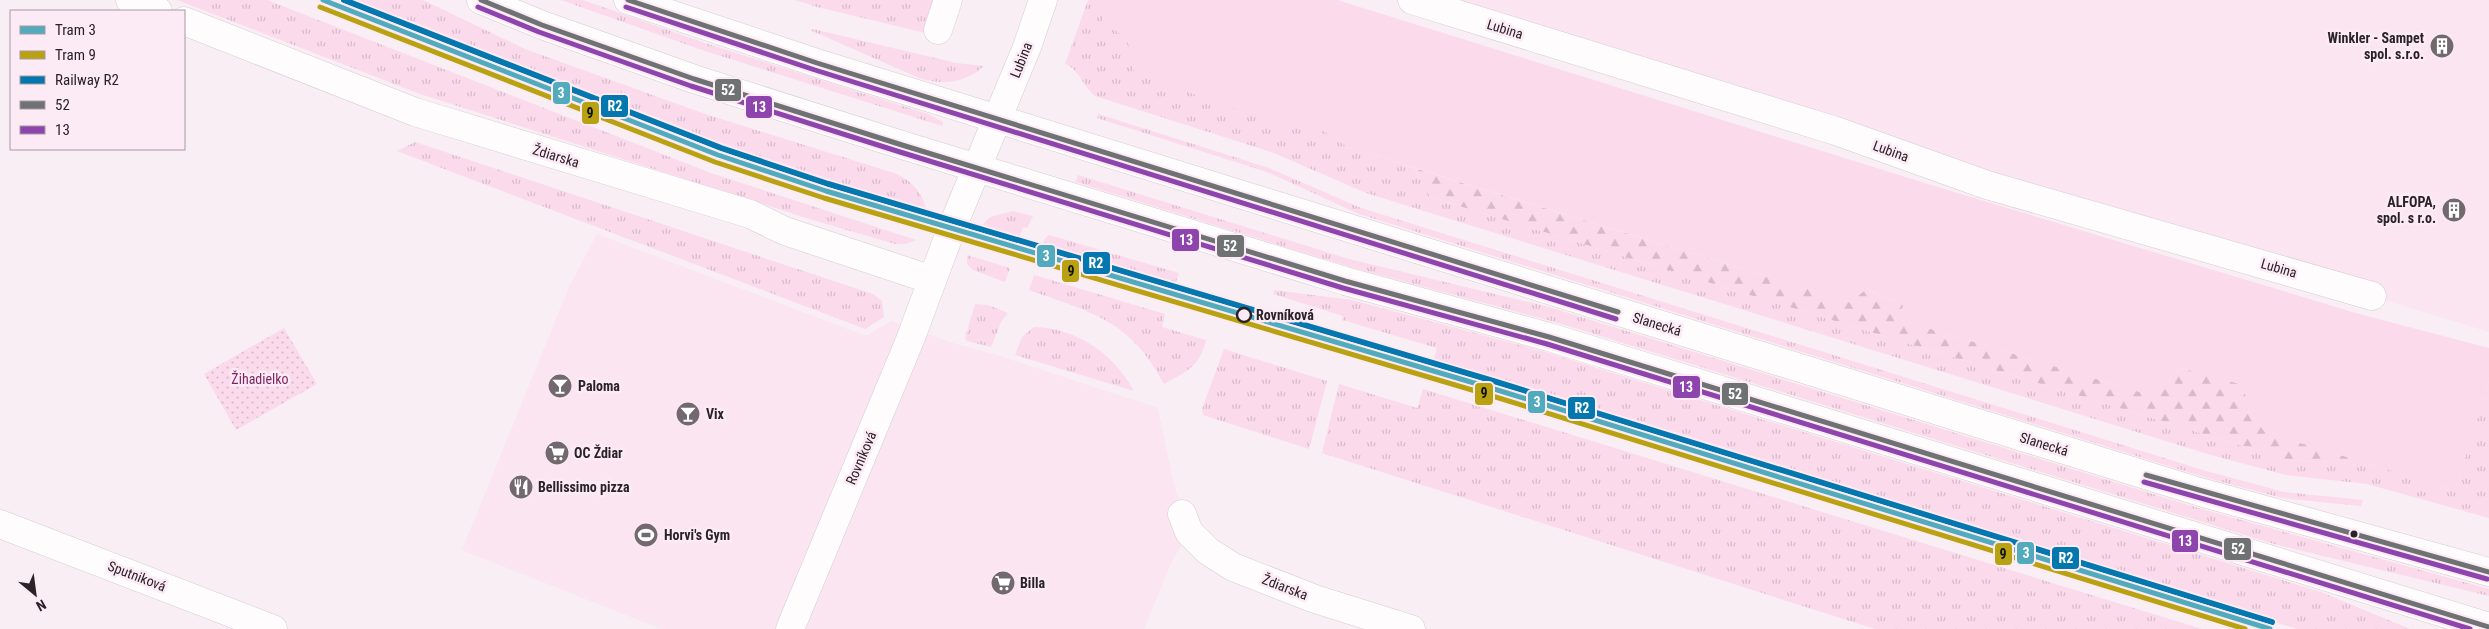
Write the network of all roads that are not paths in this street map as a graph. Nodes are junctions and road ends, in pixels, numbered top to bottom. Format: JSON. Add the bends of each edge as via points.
{"nodes":[{"id":1,"x":130,"y":0,"type":"edge"},
{"id":2,"x":481,"y":0,"type":"edge"},
{"id":3,"x":628,"y":0,"type":"edge"},
{"id":4,"x":948,"y":0,"type":"edge"},
{"id":5,"x":1043,"y":0,"type":"edge"},
{"id":6,"x":1412,"y":0,"type":"edge"},
{"id":7,"x":155,"y":10,"type":"edge"},
{"id":8,"x":185,"y":21,"type":"edge"},
{"id":9,"x":938,"y":30,"type":"dead end"},
{"id":10,"x":997,"y":119,"type":"junction"},
{"id":11,"x":976,"y":168,"type":"junction"},
{"id":12,"x":932,"y":280,"type":"junction"},
{"id":13,"x":2372,"y":296,"type":"dead end"},
{"id":14,"x":1182,"y":514,"type":"dead end"},
{"id":15,"x":0,"y":524,"type":"edge"},
{"id":16,"x":2489,"y":572,"type":"edge"},
{"id":17,"x":2489,"y":627,"type":"edge"},
{"id":18,"x":273,"y":629,"type":"edge"},
{"id":19,"x":790,"y":629,"type":"edge"},
{"id":20,"x":1411,"y":629,"type":"edge"}],
"edges":[{"from":1,"to":7,"type":"main road"},
{"from":2,"to":11,"type":"main road","via":[[694,79]]},
{"from":3,"to":10,"type":"main road","name":"Slanecká"},
{"from":4,"to":9,"type":"main road"},
{"from":5,"to":10,"type":"main road","name":"Lubina"},
{"from":6,"to":13,"type":"main road","name":"Lubina","via":[[1836,131],[1987,185]]},
{"from":8,"to":12,"type":"main road","name":"Ždiarska","via":[[415,112],[750,214],[786,231]]},
{"from":10,"to":11,"type":"main road","name":"Rovníková"},
{"from":10,"to":16,"type":"main road","name":"Slanecká","via":[[2200,492]]},
{"from":11,"to":12,"type":"main road","name":"Rovníková"},
{"from":11,"to":17,"type":"main road","via":[[1345,282],[1548,337]]},
{"from":12,"to":19,"type":"main road","name":"Rovníková"},
{"from":14,"to":20,"type":"main road","name":"Ždiarska","via":[[1189,532],[1208,551],[1233,567]]},
{"from":15,"to":18,"type":"main road","name":"Sputniková"}]}
